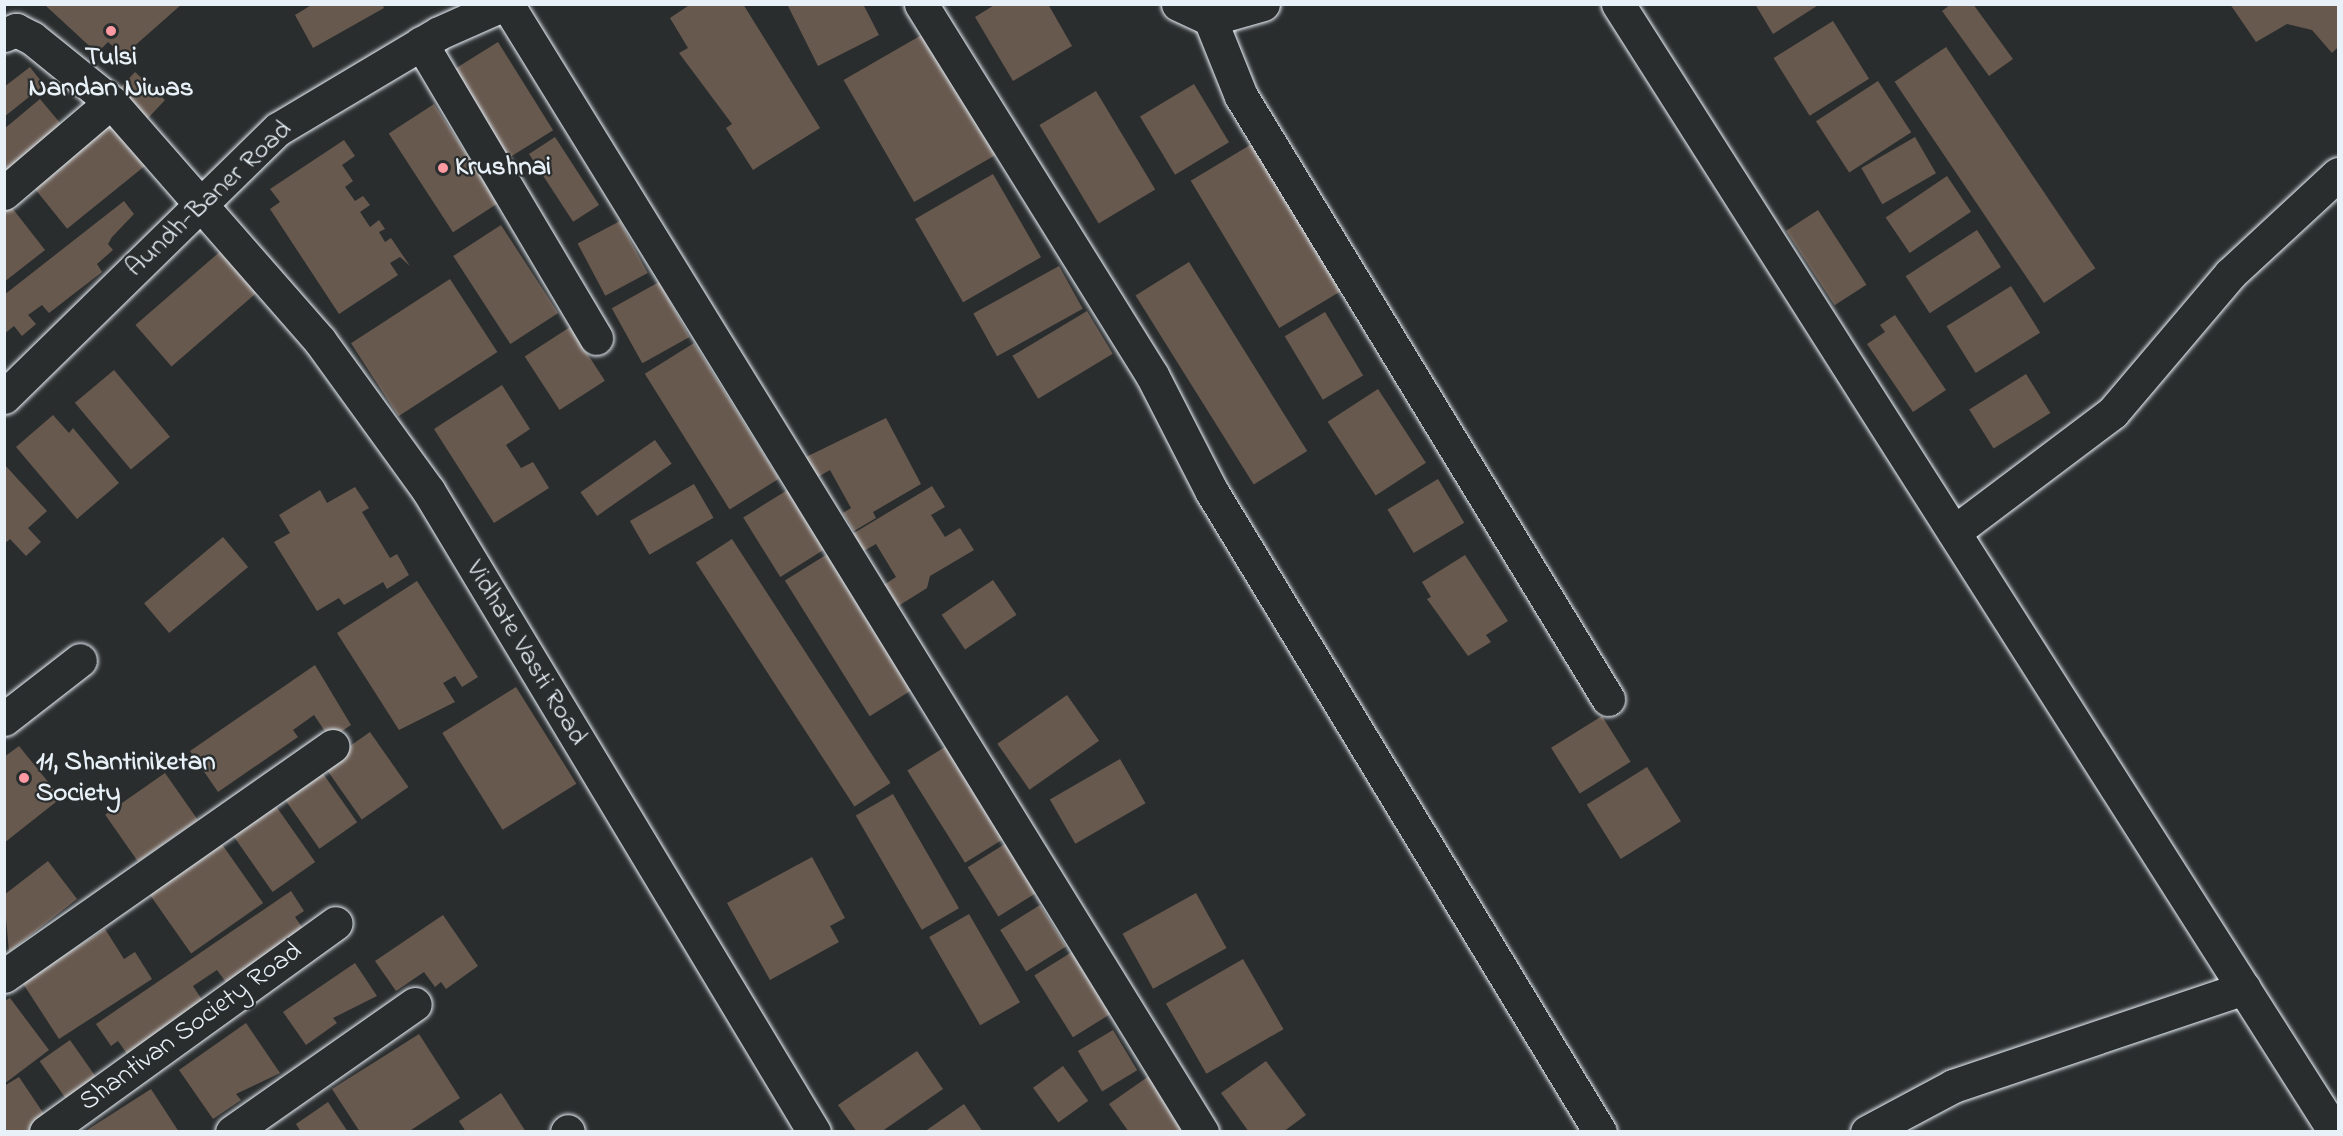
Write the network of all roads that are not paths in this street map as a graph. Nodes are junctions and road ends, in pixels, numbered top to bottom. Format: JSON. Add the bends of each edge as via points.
{"nodes":[{"id":1,"x":506,"y":4,"type":"edge"},
{"id":2,"x":921,"y":4,"type":"edge"},
{"id":3,"x":1178,"y":4,"type":"edge"},
{"id":4,"x":1263,"y":4,"type":"edge"},
{"id":5,"x":1618,"y":4,"type":"edge"},
{"id":6,"x":1210,"y":19,"type":"junction"},
{"id":7,"x":4,"y":35,"type":"edge"},
{"id":8,"x":421,"y":43,"type":"junction"},
{"id":9,"x":111,"y":102,"type":"junction"},
{"id":10,"x":2338,"y":174,"type":"edge"},
{"id":11,"x":4,"y":193,"type":"edge"},
{"id":12,"x":202,"y":200,"type":"junction"},
{"id":13,"x":596,"y":338,"type":"dead end"},
{"id":14,"x":4,"y":397,"type":"edge"},
{"id":15,"x":1954,"y":532,"type":"junction"},
{"id":16,"x":80,"y":660,"type":"dead end"},
{"id":17,"x":1608,"y":699,"type":"dead end"},
{"id":18,"x":4,"y":719,"type":"edge"},
{"id":19,"x":333,"y":746,"type":"dead end"},
{"id":20,"x":336,"y":923,"type":"dead end"},
{"id":21,"x":4,"y":976,"type":"edge"},
{"id":22,"x":2244,"y":988,"type":"junction"},
{"id":23,"x":415,"y":1004,"type":"dead end"},
{"id":24,"x":46,"y":1131,"type":"edge"},
{"id":25,"x":232,"y":1131,"type":"edge"},
{"id":26,"x":814,"y":1131,"type":"edge"},
{"id":27,"x":1203,"y":1131,"type":"edge"},
{"id":28,"x":1600,"y":1131,"type":"edge"},
{"id":29,"x":1867,"y":1131,"type":"edge"},
{"id":30,"x":2335,"y":1131,"type":"edge"}],
"edges":[{"from":1,"to":8,"type":"street","name":"Aundh-Baner Road"},
{"from":1,"to":27,"type":"street"},
{"from":2,"to":28,"type":"street","via":[[1152,375],[1212,492]]},
{"from":3,"to":6,"type":"street"},
{"from":4,"to":6,"type":"street"},
{"from":5,"to":15,"type":"street"},
{"from":6,"to":17,"type":"street","via":[[1241,96]]},
{"from":7,"to":9,"type":"street","name":"Vidhate Vasti Road","via":[[16,30],[32,38]]},
{"from":8,"to":12,"type":"street","name":"Aundh-Baner Road","via":[[278,129]]},
{"from":8,"to":13,"type":"street"},
{"from":9,"to":11,"type":"street"},
{"from":9,"to":12,"type":"street","name":"Vidhate Vasti Road"},
{"from":10,"to":15,"type":"street","via":[[2230,274],[2113,412]]},
{"from":12,"to":14,"type":"street","name":"Aundh-Baner Road"},
{"from":12,"to":26,"type":"street","name":"Vidhate Vasti Road","via":[[320,341],[428,490]]},
{"from":15,"to":22,"type":"street"},
{"from":16,"to":18,"type":"street"},
{"from":19,"to":21,"type":"street"},
{"from":20,"to":24,"type":"street","name":"Shantivan Society Road"},
{"from":22,"to":29,"type":"street","via":[[1953,1086]]},
{"from":22,"to":30,"type":"street"},
{"from":23,"to":25,"type":"street"}]}
